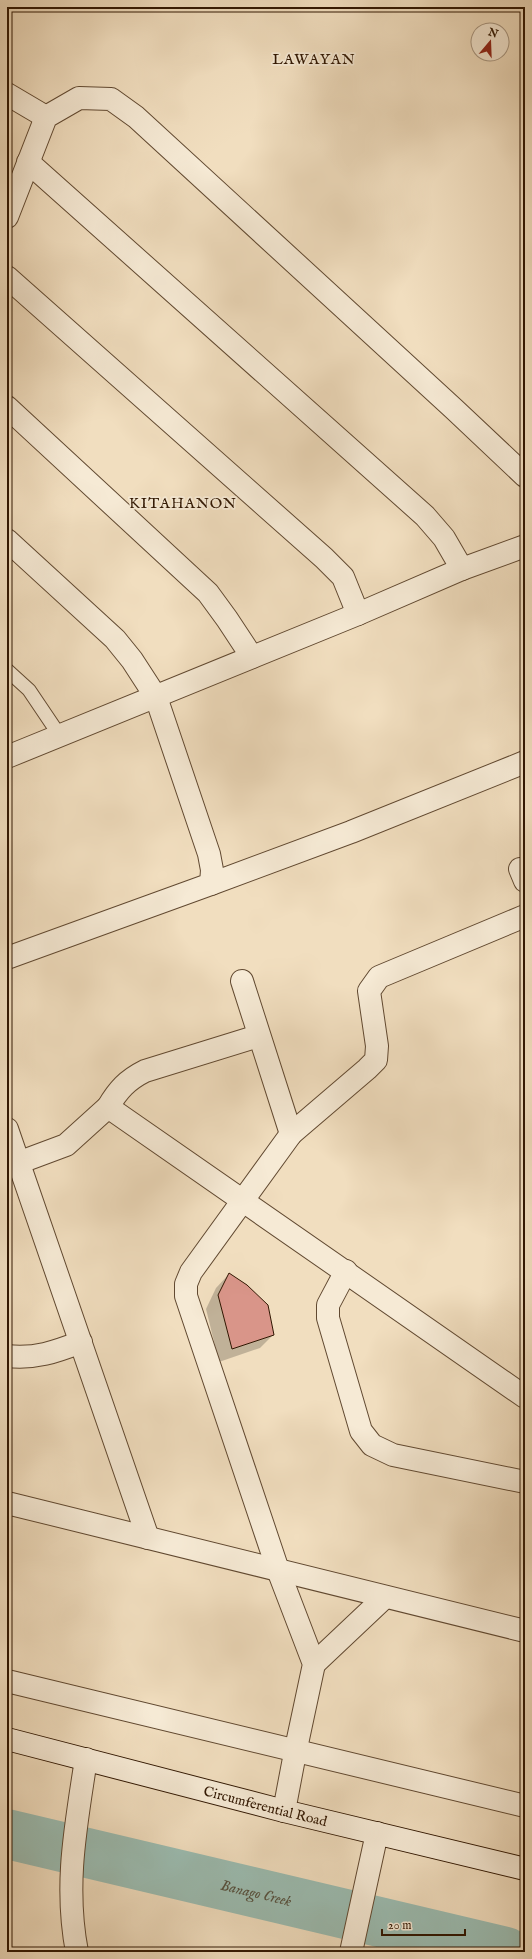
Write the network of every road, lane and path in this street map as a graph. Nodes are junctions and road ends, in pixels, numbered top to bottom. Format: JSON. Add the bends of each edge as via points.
{"nodes":[{"id":1,"x":7,"y":94,"type":"edge"},
{"id":2,"x":46,"y":117,"type":"junction"},
{"id":3,"x":28,"y":162,"type":"junction"},
{"id":4,"x":7,"y":218,"type":"edge"},
{"id":5,"x":7,"y":277,"type":"edge"},
{"id":6,"x":7,"y":407,"type":"edge"},
{"id":7,"x":525,"y":476,"type":"edge"},
{"id":8,"x":7,"y":540,"type":"edge"},
{"id":9,"x":525,"y":546,"type":"edge"},
{"id":10,"x":462,"y":569,"type":"junction"},
{"id":11,"x":358,"y":614,"type":"junction"},
{"id":12,"x":252,"y":657,"type":"junction"},
{"id":13,"x":7,"y":670,"type":"edge"},
{"id":14,"x":156,"y":697,"type":"junction"},
{"id":15,"x":60,"y":736,"type":"junction"},
{"id":16,"x":7,"y":758,"type":"edge"},
{"id":17,"x":525,"y":762,"type":"edge"},
{"id":18,"x":211,"y":884,"type":"junction"},
{"id":19,"x":525,"y":916,"type":"edge"},
{"id":20,"x":7,"y":958,"type":"edge"},
{"id":21,"x":242,"y":981,"type":"dead end"},
{"id":22,"x":258,"y":1036,"type":"junction"},
{"id":23,"x":108,"y":1107,"type":"junction"},
{"id":24,"x":7,"y":1128,"type":"edge"},
{"id":25,"x":290,"y":1134,"type":"junction"},
{"id":26,"x":13,"y":1166,"type":"edge"},
{"id":27,"x":241,"y":1200,"type":"junction"},
{"id":28,"x":346,"y":1271,"type":"junction"},
{"id":29,"x":81,"y":1342,"type":"junction"},
{"id":30,"x":7,"y":1356,"type":"edge"},
{"id":31,"x":525,"y":1397,"type":"edge"},
{"id":32,"x":525,"y":1482,"type":"edge"},
{"id":33,"x":7,"y":1503,"type":"edge"},
{"id":34,"x":148,"y":1538,"type":"junction"},
{"id":35,"x":278,"y":1570,"type":"junction"},
{"id":36,"x":385,"y":1597,"type":"junction"},
{"id":37,"x":525,"y":1631,"type":"edge"},
{"id":38,"x":314,"y":1664,"type":"junction"},
{"id":39,"x":7,"y":1681,"type":"edge"},
{"id":40,"x":7,"y":1739,"type":"edge"},
{"id":41,"x":295,"y":1752,"type":"junction"},
{"id":42,"x":86,"y":1760,"type":"junction"},
{"id":43,"x":525,"y":1806,"type":"edge"},
{"id":44,"x":284,"y":1811,"type":"junction"},
{"id":45,"x":377,"y":1833,"type":"junction"},
{"id":46,"x":525,"y":1869,"type":"edge"},
{"id":47,"x":77,"y":1952,"type":"edge"},
{"id":48,"x":351,"y":1952,"type":"edge"}],
"edges":[{"from":1,"to":2,"type":"street"},
{"from":2,"to":3,"type":"street"},
{"from":2,"to":7,"type":"street","via":[[79,98],[112,99],[136,117]]},
{"from":3,"to":4,"type":"street"},
{"from":3,"to":10,"type":"street","via":[[425,516],[444,538]]},
{"from":5,"to":11,"type":"street","via":[[324,558],[343,577]]},
{"from":6,"to":12,"type":"street","via":[[208,593]]},
{"from":8,"to":14,"type":"street","via":[[115,639]]},
{"from":9,"to":10,"type":"street"},
{"from":10,"to":11,"type":"street"},
{"from":11,"to":12,"type":"street"},
{"from":12,"to":14,"type":"street"},
{"from":13,"to":15,"type":"lane","via":[[28,690]]},
{"from":14,"to":15,"type":"street"},
{"from":14,"to":18,"type":"street","via":[[209,854]]},
{"from":15,"to":16,"type":"street"},
{"from":17,"to":18,"type":"street","via":[[351,832]]},
{"from":18,"to":20,"type":"street"},
{"from":19,"to":25,"type":"street","via":[[379,977],[370,991],[376,1060]]},
{"from":21,"to":22,"type":"street"},
{"from":22,"to":23,"type":"street","via":[[145,1071],[118,1089]]},
{"from":22,"to":25,"type":"street"},
{"from":23,"to":26,"type":"street","via":[[66,1145]]},
{"from":23,"to":27,"type":"street"},
{"from":24,"to":26,"type":"street"},
{"from":25,"to":27,"type":"street"},
{"from":26,"to":29,"type":"street"},
{"from":27,"to":28,"type":"street"},
{"from":27,"to":35,"type":"street","via":[[191,1272],[186,1284],[186,1296]]},
{"from":28,"to":31,"type":"street"},
{"from":28,"to":32,"type":"street","via":[[328,1305],[328,1318],[361,1431],[372,1446],[393,1455]]},
{"from":29,"to":30,"type":"street","via":[[32,1358]]},
{"from":29,"to":34,"type":"street"},
{"from":33,"to":34,"type":"street"},
{"from":34,"to":35,"type":"street"},
{"from":35,"to":36,"type":"street"},
{"from":35,"to":38,"type":"street"},
{"from":36,"to":37,"type":"street"},
{"from":36,"to":38,"type":"street"},
{"from":38,"to":41,"type":"street"},
{"from":39,"to":41,"type":"street"},
{"from":40,"to":42,"type":"street","name":"Circumferential Road"},
{"from":41,"to":43,"type":"street"},
{"from":41,"to":44,"type":"street"},
{"from":42,"to":44,"type":"street","name":"Circumferential Road"},
{"from":42,"to":47,"type":"street","via":[[71,1862],[72,1924]]},
{"from":44,"to":45,"type":"street","name":"Circumferential Road"},
{"from":45,"to":46,"type":"street","name":"Circumferential Road"},
{"from":45,"to":48,"type":"street"}]}
